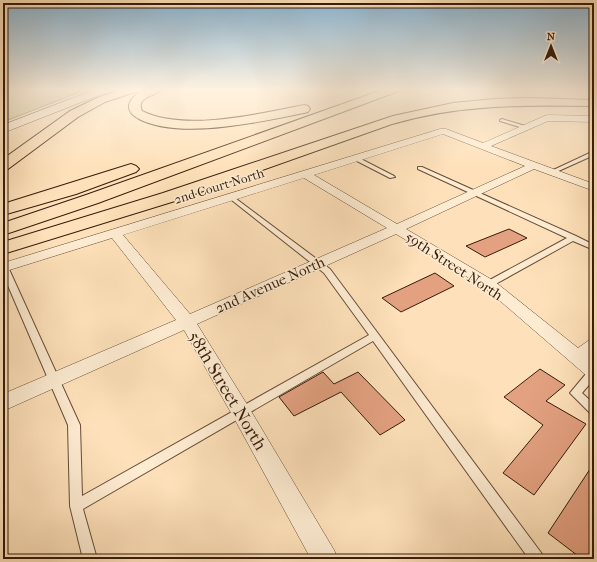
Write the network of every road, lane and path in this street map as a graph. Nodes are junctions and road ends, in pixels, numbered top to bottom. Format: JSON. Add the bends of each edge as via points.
{"nodes":[{"id":1,"x":36,"y":116,"type":"edge"},
{"id":2,"x":71,"y":116,"type":"edge"},
{"id":3,"x":141,"y":116,"type":"edge"},
{"id":4,"x":262,"y":116,"type":"edge"},
{"id":5,"x":284,"y":116,"type":"edge"},
{"id":6,"x":319,"y":116,"type":"edge"},
{"id":7,"x":404,"y":116,"type":"edge"},
{"id":8,"x":420,"y":116,"type":"edge"},
{"id":9,"x":594,"y":119,"type":"edge"},
{"id":10,"x":502,"y":120,"type":"dead end"},
{"id":11,"x":523,"y":127,"type":"junction"},
{"id":12,"x":3,"y":129,"type":"edge"},
{"id":13,"x":363,"y":129,"type":"junction"},
{"id":14,"x":483,"y":146,"type":"junction"},
{"id":15,"x":594,"y":153,"type":"edge"},
{"id":16,"x":176,"y":154,"type":"dead end"},
{"id":17,"x":354,"y":158,"type":"junction"},
{"id":18,"x":146,"y":164,"type":"dead end"},
{"id":19,"x":535,"y":165,"type":"junction"},
{"id":20,"x":3,"y":166,"type":"edge"},
{"id":21,"x":420,"y":168,"type":"dead end"},
{"id":22,"x":552,"y":172,"type":"junction"},
{"id":23,"x":305,"y":174,"type":"junction"},
{"id":24,"x":392,"y":177,"type":"dead end"},
{"id":25,"x":594,"y":188,"type":"edge"},
{"id":26,"x":476,"y":193,"type":"junction"},
{"id":27,"x":231,"y":196,"type":"junction"},
{"id":28,"x":3,"y":210,"type":"edge"},
{"id":29,"x":3,"y":229,"type":"edge"},
{"id":30,"x":396,"y":229,"type":"junction"},
{"id":31,"x":115,"y":233,"type":"junction"},
{"id":32,"x":573,"y":238,"type":"junction"},
{"id":33,"x":3,"y":248,"type":"edge"},
{"id":34,"x":594,"y":248,"type":"edge"},
{"id":35,"x":319,"y":264,"type":"junction"},
{"id":36,"x":4,"y":267,"type":"edge"},
{"id":37,"x":489,"y":284,"type":"junction"},
{"id":38,"x":187,"y":322,"type":"junction"},
{"id":39,"x":375,"y":336,"type":"junction"},
{"id":40,"x":594,"y":345,"type":"edge"},
{"id":41,"x":578,"y":357,"type":"junction"},
{"id":42,"x":594,"y":372,"type":"edge"},
{"id":43,"x":53,"y":380,"type":"junction"},
{"id":44,"x":3,"y":403,"type":"edge"},
{"id":45,"x":594,"y":410,"type":"edge"},
{"id":46,"x":241,"y":412,"type":"junction"},
{"id":47,"x":76,"y":506,"type":"junction"},
{"id":48,"x":90,"y":559,"type":"edge"},
{"id":49,"x":325,"y":559,"type":"edge"},
{"id":50,"x":537,"y":559,"type":"edge"}],
"edges":[{"from":1,"to":12,"type":"street"},
{"from":2,"to":20,"type":"highway"},
{"from":3,"to":4,"type":"highway","via":[[181,124],[230,122]]},
{"from":5,"to":16,"type":"highway"},
{"from":6,"to":29,"type":"highway"},
{"from":7,"to":13,"type":"highway"},
{"from":8,"to":13,"type":"highway"},
{"from":9,"to":11,"type":"street","via":[[547,118]]},
{"from":10,"to":11,"type":"lane"},
{"from":11,"to":14,"type":"street"},
{"from":13,"to":33,"type":"highway","via":[[169,197]]},
{"from":14,"to":17,"type":"street","name":"2nd Court North","via":[[443,130]]},
{"from":14,"to":19,"type":"street"},
{"from":15,"to":22,"type":"lane"},
{"from":17,"to":23,"type":"street","name":"2nd Court North"},
{"from":17,"to":24,"type":"lane"},
{"from":18,"to":28,"type":"highway"},
{"from":19,"to":22,"type":"street"},
{"from":19,"to":26,"type":"street","name":"2nd Avenue North"},
{"from":21,"to":26,"type":"lane"},
{"from":22,"to":25,"type":"street"},
{"from":23,"to":27,"type":"street","name":"2nd Court North"},
{"from":23,"to":30,"type":"street","name":"59th Street North"},
{"from":26,"to":30,"type":"street","name":"2nd Avenue North"},
{"from":26,"to":32,"type":"lane"},
{"from":27,"to":31,"type":"street","name":"2nd Court North"},
{"from":27,"to":35,"type":"lane"},
{"from":30,"to":35,"type":"street","name":"2nd Avenue North"},
{"from":30,"to":37,"type":"street","name":"59th Street North"},
{"from":31,"to":36,"type":"street","name":"2nd Court North"},
{"from":31,"to":38,"type":"street","name":"58th Street North"},
{"from":32,"to":34,"type":"lane"},
{"from":32,"to":37,"type":"lane"},
{"from":35,"to":38,"type":"street","name":"2nd Avenue North"},
{"from":35,"to":39,"type":"lane","via":[[327,271]]},
{"from":36,"to":43,"type":"lane"},
{"from":37,"to":41,"type":"street","name":"59th Street North"},
{"from":38,"to":43,"type":"street","name":"2nd Avenue North"},
{"from":38,"to":46,"type":"street","name":"58th Street North"},
{"from":39,"to":46,"type":"lane"},
{"from":39,"to":50,"type":"lane"},
{"from":40,"to":41,"type":"street"},
{"from":41,"to":42,"type":"street","name":"59th Street North"},
{"from":42,"to":45,"type":"lane","via":[[575,393]]},
{"from":43,"to":44,"type":"street","name":"2nd Avenue North"},
{"from":43,"to":47,"type":"lane","via":[[74,425]]},
{"from":46,"to":47,"type":"lane"},
{"from":46,"to":49,"type":"street","name":"58th Street North"},
{"from":47,"to":48,"type":"lane"}]}
